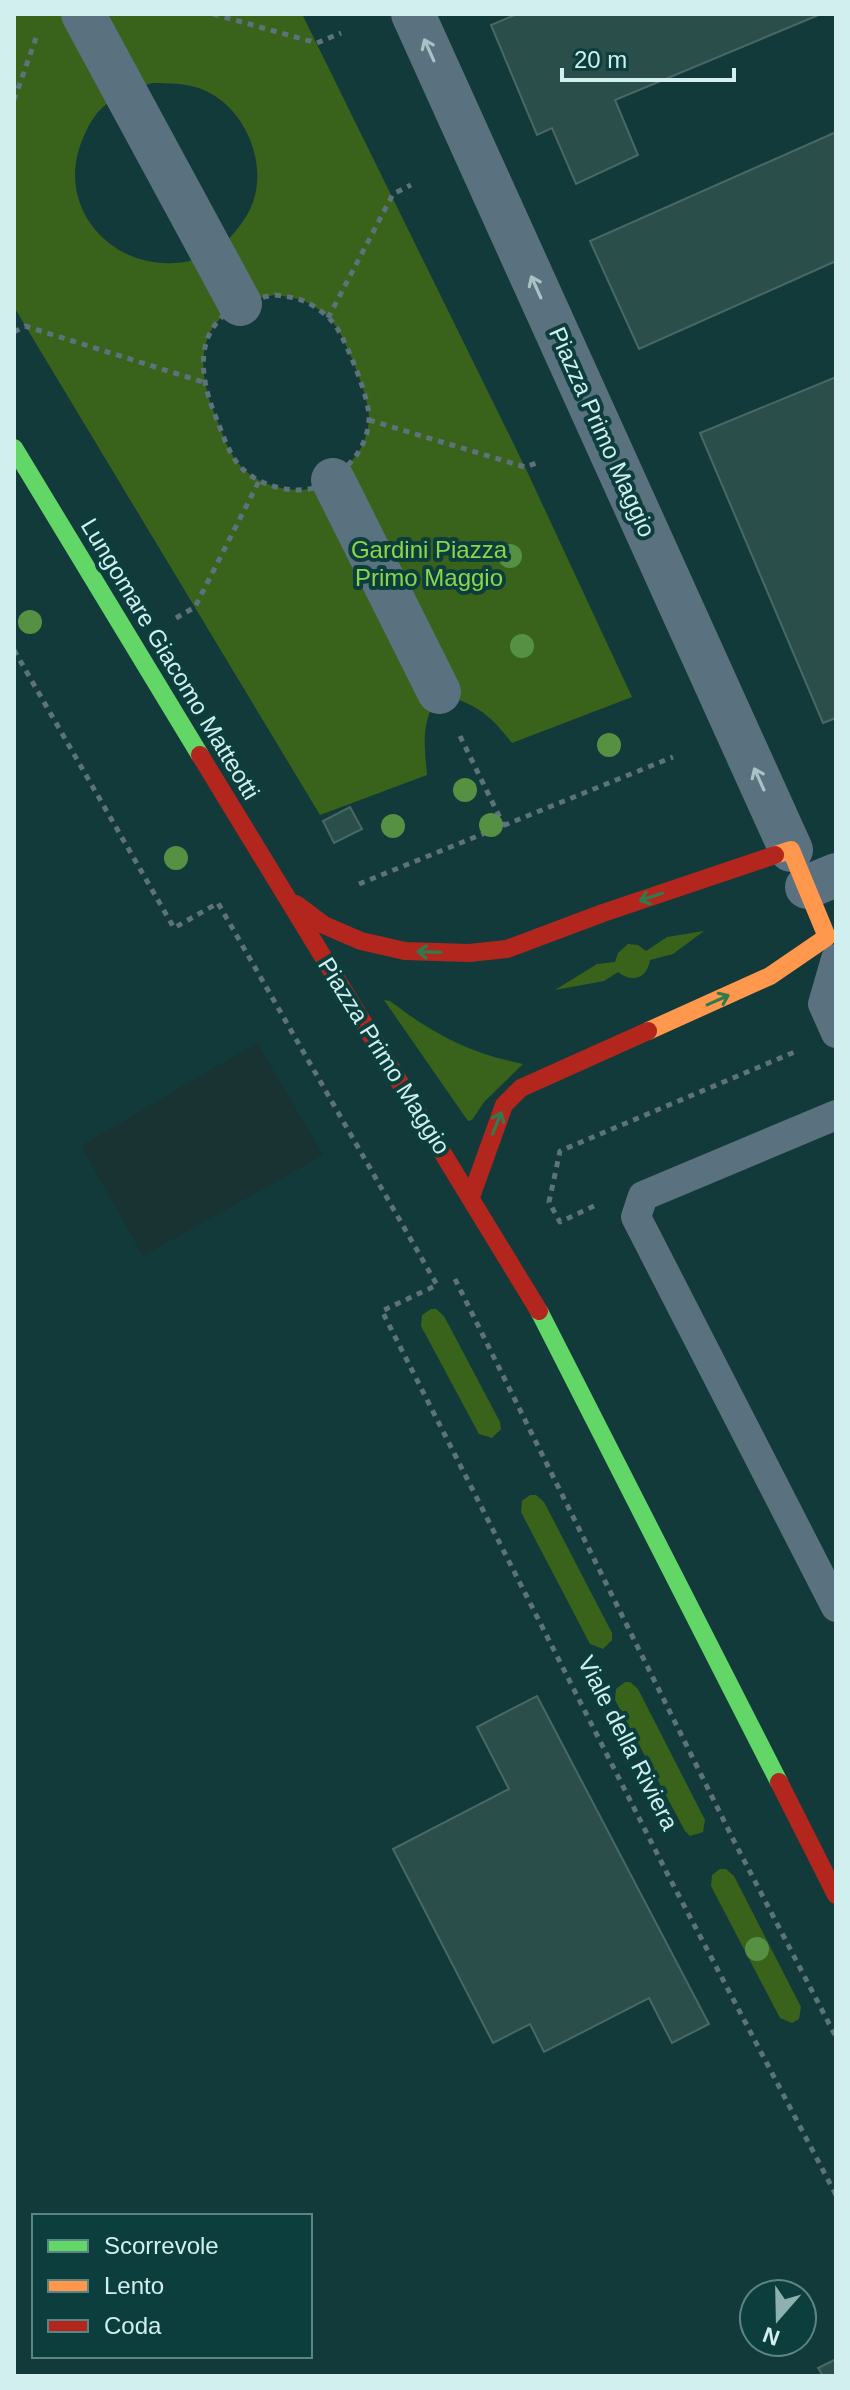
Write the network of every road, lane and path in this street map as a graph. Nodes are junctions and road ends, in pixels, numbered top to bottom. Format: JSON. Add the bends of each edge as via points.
{"nodes":[{"id":1,"x":83,"y":14,"type":"edge"},
{"id":2,"x":213,"y":14,"type":"edge"},
{"id":3,"x":413,"y":14,"type":"edge"},
{"id":4,"x":39,"y":28,"type":"dead end"},
{"id":5,"x":341,"y":33,"type":"dead end"},
{"id":6,"x":14,"y":100,"type":"edge"},
{"id":7,"x":411,"y":185,"type":"dead end"},
{"id":8,"x":240,"y":304,"type":"dead end"},
{"id":9,"x":14,"y":332,"type":"edge"},
{"id":10,"x":14,"y":448,"type":"edge"},
{"id":11,"x":539,"y":462,"type":"dead end"},
{"id":12,"x":333,"y":480,"type":"dead end"},
{"id":13,"x":175,"y":618,"type":"dead end"},
{"id":14,"x":14,"y":650,"type":"edge"},
{"id":15,"x":439,"y":692,"type":"joint"},
{"id":16,"x":673,"y":757,"type":"dead end"},
{"id":17,"x":504,"y":826,"type":"junction"},
{"id":18,"x":811,"y":871,"type":"edge"},
{"id":19,"x":356,"y":885,"type":"dead end"},
{"id":20,"x":285,"y":896,"type":"junction"},
{"id":21,"x":833,"y":951,"type":"edge"},
{"id":22,"x":836,"y":1033,"type":"edge"},
{"id":23,"x":799,"y":1050,"type":"dead end"},
{"id":24,"x":836,"y":1115,"type":"edge"},
{"id":25,"x":471,"y":1197,"type":"junction"},
{"id":26,"x":560,"y":1222,"type":"dead end"},
{"id":27,"x":453,"y":1275,"type":"dead end"},
{"id":28,"x":836,"y":1607,"type":"edge"},
{"id":29,"x":836,"y":1895,"type":"edge"},
{"id":30,"x":836,"y":2037,"type":"edge"},
{"id":31,"x":836,"y":2195,"type":"edge"}],
"edges":[{"from":1,"to":8,"type":"street"},
{"from":2,"to":5,"type":"path","via":[[317,43]]},
{"from":18,"to":3,"type":"street","name":"Piazza Primo Maggio","one_way":true},
{"from":4,"to":6,"type":"path"},
{"from":7,"to":11,"type":"path","via":[[393,194],[328,318],[366,396],[369,420],[525,467]]},
{"from":9,"to":13,"type":"path","via":[[25,326],[203,383],[232,453],[259,481],[195,607]]},
{"from":10,"to":20,"type":"street","name":"Lungomare Giacomo Matteotti"},
{"from":12,"to":15,"type":"street"},
{"from":14,"to":31,"type":"path","name":"Viale della Riviera","via":[[174,928],[218,903],[437,1285],[382,1311]]},
{"from":15,"to":17,"type":"path"},
{"from":16,"to":17,"type":"path"},
{"from":17,"to":19,"type":"path"},
{"from":18,"to":20,"type":"street","name":"Piazza Primo Maggio","one_way":true,"via":[[603,913],[507,949],[469,953],[405,951],[361,941],[324,925]]},
{"from":18,"to":21,"type":"street","name":"Piazza Primo Maggio"},
{"from":20,"to":25,"type":"street","name":"Piazza Primo Maggio"},
{"from":21,"to":22,"type":"lane","via":[[823,1004]]},
{"from":25,"to":21,"type":"street","name":"Piazza Primo Maggio","one_way":true,"via":[[504,1105],[521,1088]]},
{"from":23,"to":26,"type":"path","via":[[560,1151],[549,1202]]},
{"from":24,"to":28,"type":"lane","via":[[643,1196],[636,1217]]},
{"from":25,"to":29,"type":"street","via":[[531,1295]]},
{"from":27,"to":30,"type":"path"}]}
